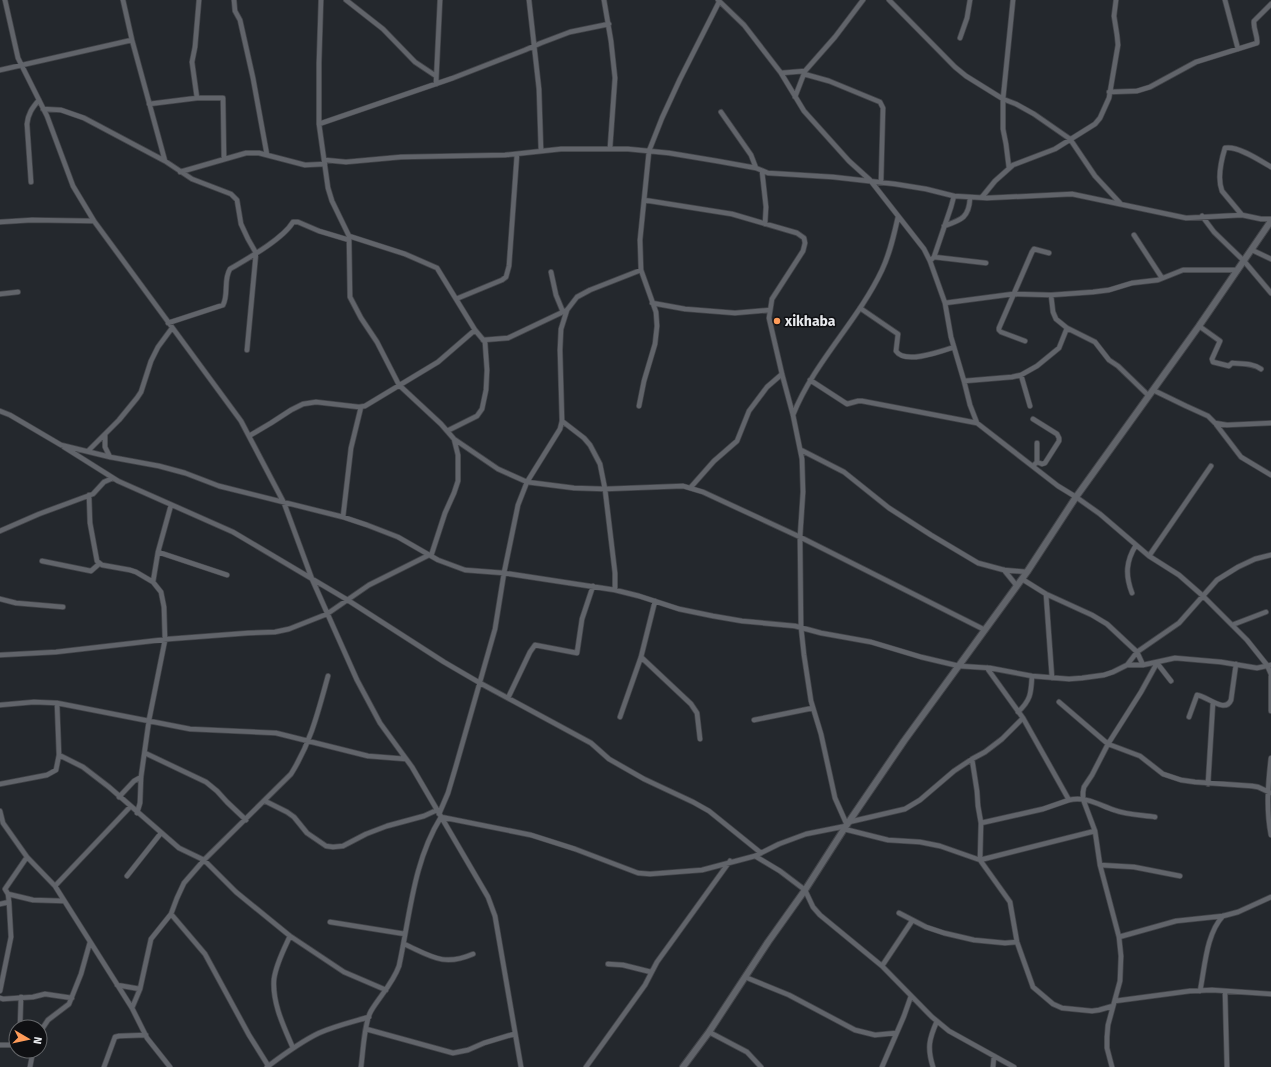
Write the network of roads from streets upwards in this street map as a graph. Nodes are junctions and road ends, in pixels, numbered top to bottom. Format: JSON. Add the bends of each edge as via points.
{"nodes":[{"id":1,"x":5,"y":0,"type":"edge"},
{"id":2,"x":124,"y":0,"type":"edge"},
{"id":3,"x":199,"y":0,"type":"edge"},
{"id":4,"x":234,"y":0,"type":"edge"},
{"id":5,"x":321,"y":0,"type":"edge"},
{"id":6,"x":346,"y":0,"type":"edge"},
{"id":7,"x":440,"y":0,"type":"edge"},
{"id":8,"x":529,"y":0,"type":"edge"},
{"id":9,"x":604,"y":0,"type":"edge"},
{"id":10,"x":863,"y":0,"type":"edge"},
{"id":11,"x":889,"y":0,"type":"edge"},
{"id":12,"x":970,"y":0,"type":"edge"},
{"id":13,"x":1013,"y":0,"type":"edge"},
{"id":14,"x":1116,"y":0,"type":"edge"},
{"id":15,"x":1225,"y":0,"type":"edge"},
{"id":16,"x":719,"y":1,"type":"edge"},
{"id":17,"x":1271,"y":4,"type":"edge"},
{"id":18,"x":608,"y":24,"type":"junction"},
{"id":19,"x":960,"y":38,"type":"dead end"},
{"id":20,"x":132,"y":40,"type":"junction"},
{"id":21,"x":534,"y":46,"type":"junction"},
{"id":22,"x":1238,"y":49,"type":"junction"},
{"id":23,"x":21,"y":65,"type":"junction"},
{"id":24,"x":0,"y":70,"type":"edge"},
{"id":25,"x":781,"y":73,"type":"junction"},
{"id":26,"x":804,"y":73,"type":"junction"},
{"id":27,"x":436,"y":76,"type":"junction"},
{"id":28,"x":436,"y":84,"type":"junction"},
{"id":29,"x":1109,"y":92,"type":"junction"},
{"id":30,"x":795,"y":97,"type":"junction"},
{"id":31,"x":197,"y":98,"type":"junction"},
{"id":32,"x":1003,"y":99,"type":"junction"},
{"id":33,"x":39,"y":100,"type":"junction"},
{"id":34,"x":149,"y":104,"type":"junction"},
{"id":35,"x":43,"y":109,"type":"junction"},
{"id":36,"x":721,"y":112,"type":"dead end"},
{"id":37,"x":319,"y":124,"type":"junction"},
{"id":38,"x":1070,"y":139,"type":"junction"},
{"id":39,"x":610,"y":148,"type":"junction"},
{"id":40,"x":541,"y":151,"type":"junction"},
{"id":41,"x":649,"y":151,"type":"junction"},
{"id":42,"x":517,"y":154,"type":"junction"},
{"id":43,"x":267,"y":155,"type":"junction"},
{"id":44,"x":224,"y":159,"type":"junction"},
{"id":45,"x":165,"y":161,"type":"junction"},
{"id":46,"x":325,"y":162,"type":"junction"},
{"id":47,"x":1271,"y":167,"type":"edge"},
{"id":48,"x":756,"y":168,"type":"junction"},
{"id":49,"x":1009,"y":168,"type":"junction"},
{"id":50,"x":180,"y":172,"type":"junction"},
{"id":51,"x":762,"y":172,"type":"junction"},
{"id":52,"x":870,"y":180,"type":"junction"},
{"id":53,"x":31,"y":182,"type":"dead end"},
{"id":54,"x":882,"y":182,"type":"junction"},
{"id":55,"x":954,"y":196,"type":"junction"},
{"id":56,"x":970,"y":198,"type":"junction"},
{"id":57,"x":982,"y":198,"type":"junction"},
{"id":58,"x":644,"y":200,"type":"junction"},
{"id":59,"x":1120,"y":203,"type":"junction"},
{"id":60,"x":1242,"y":215,"type":"junction"},
{"id":61,"x":1202,"y":216,"type":"junction"},
{"id":62,"x":898,"y":217,"type":"junction"},
{"id":63,"x":1271,"y":220,"type":"edge"},
{"id":64,"x":94,"y":221,"type":"junction"},
{"id":65,"x":0,"y":222,"type":"edge"},
{"id":66,"x":765,"y":224,"type":"junction"},
{"id":67,"x":944,"y":226,"type":"junction"},
{"id":68,"x":1134,"y":235,"type":"dead end"},
{"id":69,"x":349,"y":238,"type":"junction"},
{"id":70,"x":1252,"y":250,"type":"junction"},
{"id":71,"x":256,"y":253,"type":"junction"},
{"id":72,"x":1049,"y":253,"type":"dead end"},
{"id":73,"x":932,"y":259,"type":"junction"},
{"id":74,"x":1271,"y":259,"type":"edge"},
{"id":75,"x":1244,"y":261,"type":"junction"},
{"id":76,"x":986,"y":263,"type":"dead end"},
{"id":77,"x":641,"y":270,"type":"junction"},
{"id":78,"x":1238,"y":270,"type":"junction"},
{"id":79,"x":551,"y":272,"type":"dead end"},
{"id":80,"x":1162,"y":278,"type":"junction"},
{"id":81,"x":18,"y":292,"type":"dead end"},
{"id":82,"x":1271,"y":293,"type":"edge"},
{"id":83,"x":0,"y":294,"type":"edge"},
{"id":84,"x":1013,"y":294,"type":"junction"},
{"id":85,"x":1051,"y":295,"type":"junction"},
{"id":86,"x":456,"y":299,"type":"junction"},
{"id":87,"x":652,"y":303,"type":"junction"},
{"id":88,"x":945,"y":303,"type":"junction"},
{"id":89,"x":860,"y":308,"type":"junction"},
{"id":90,"x":770,"y":310,"type":"junction"},
{"id":91,"x":565,"y":311,"type":"junction"},
{"id":92,"x":168,"y":323,"type":"junction"},
{"id":93,"x":1199,"y":326,"type":"junction"},
{"id":94,"x":172,"y":328,"type":"junction"},
{"id":95,"x":1067,"y":328,"type":"junction"},
{"id":96,"x":475,"y":330,"type":"junction"},
{"id":97,"x":176,"y":334,"type":"junction"},
{"id":98,"x":166,"y":336,"type":"junction"},
{"id":99,"x":483,"y":340,"type":"junction"},
{"id":100,"x":1025,"y":341,"type":"dead end"},
{"id":101,"x":954,"y":346,"type":"junction"},
{"id":102,"x":247,"y":350,"type":"dead end"},
{"id":103,"x":1261,"y":369,"type":"dead end"},
{"id":104,"x":782,"y":374,"type":"junction"},
{"id":105,"x":1021,"y":374,"type":"junction"},
{"id":106,"x":810,"y":380,"type":"junction"},
{"id":107,"x":964,"y":381,"type":"junction"},
{"id":108,"x":399,"y":385,"type":"junction"},
{"id":109,"x":1153,"y":390,"type":"junction"},
{"id":110,"x":1149,"y":396,"type":"junction"},
{"id":111,"x":799,"y":400,"type":"junction"},
{"id":112,"x":789,"y":402,"type":"junction"},
{"id":113,"x":639,"y":406,"type":"dead end"},
{"id":114,"x":1030,"y":406,"type":"dead end"},
{"id":115,"x":361,"y":407,"type":"junction"},
{"id":116,"x":0,"y":411,"type":"edge"},
{"id":117,"x":793,"y":415,"type":"junction"},
{"id":118,"x":1033,"y":419,"type":"dead end"},
{"id":119,"x":562,"y":421,"type":"junction"},
{"id":120,"x":977,"y":423,"type":"junction"},
{"id":121,"x":1215,"y":423,"type":"junction"},
{"id":122,"x":1271,"y":423,"type":"edge"},
{"id":123,"x":447,"y":431,"type":"junction"},
{"id":124,"x":105,"y":435,"type":"junction"},
{"id":125,"x":249,"y":436,"type":"junction"},
{"id":126,"x":454,"y":439,"type":"junction"},
{"id":127,"x":1037,"y":443,"type":"dead end"},
{"id":128,"x":61,"y":445,"type":"junction"},
{"id":129,"x":801,"y":450,"type":"junction"},
{"id":130,"x":88,"y":451,"type":"junction"},
{"id":131,"x":110,"y":457,"type":"junction"},
{"id":132,"x":1037,"y":462,"type":"junction"},
{"id":133,"x":1211,"y":466,"type":"dead end"},
{"id":134,"x":1032,"y":467,"type":"junction"},
{"id":135,"x":105,"y":472,"type":"junction"},
{"id":136,"x":1271,"y":475,"type":"edge"},
{"id":137,"x":113,"y":478,"type":"junction"},
{"id":138,"x":104,"y":482,"type":"junction"},
{"id":139,"x":527,"y":482,"type":"junction"},
{"id":140,"x":691,"y":487,"type":"junction"},
{"id":141,"x":605,"y":489,"type":"junction"},
{"id":142,"x":89,"y":495,"type":"junction"},
{"id":143,"x":1076,"y":497,"type":"junction"},
{"id":144,"x":284,"y":503,"type":"junction"},
{"id":145,"x":171,"y":505,"type":"junction"},
{"id":146,"x":343,"y":517,"type":"junction"},
{"id":147,"x":0,"y":531,"type":"edge"},
{"id":148,"x":800,"y":537,"type":"junction"},
{"id":149,"x":1136,"y":545,"type":"junction"},
{"id":150,"x":158,"y":552,"type":"junction"},
{"id":151,"x":430,"y":555,"type":"junction"},
{"id":152,"x":1271,"y":555,"type":"edge"},
{"id":153,"x":1149,"y":556,"type":"junction"},
{"id":154,"x":42,"y":561,"type":"dead end"},
{"id":155,"x":99,"y":564,"type":"junction"},
{"id":156,"x":1004,"y":570,"type":"junction"},
{"id":157,"x":1027,"y":572,"type":"junction"},
{"id":158,"x":504,"y":573,"type":"junction"},
{"id":159,"x":227,"y":575,"type":"dead end"},
{"id":160,"x":312,"y":579,"type":"junction"},
{"id":161,"x":1022,"y":579,"type":"junction"},
{"id":162,"x":153,"y":582,"type":"junction"},
{"id":163,"x":593,"y":586,"type":"junction"},
{"id":164,"x":1017,"y":586,"type":"junction"},
{"id":165,"x":615,"y":590,"type":"junction"},
{"id":166,"x":1132,"y":593,"type":"dead end"},
{"id":167,"x":1046,"y":594,"type":"junction"},
{"id":168,"x":1203,"y":596,"type":"junction"},
{"id":169,"x":0,"y":599,"type":"edge"},
{"id":170,"x":346,"y":599,"type":"junction"},
{"id":171,"x":655,"y":601,"type":"junction"},
{"id":172,"x":63,"y":607,"type":"dead end"},
{"id":173,"x":1266,"y":612,"type":"dead end"},
{"id":174,"x":327,"y":614,"type":"junction"},
{"id":175,"x":1232,"y":625,"type":"junction"},
{"id":176,"x":801,"y":627,"type":"junction"},
{"id":177,"x":985,"y":630,"type":"junction"},
{"id":178,"x":165,"y":640,"type":"junction"},
{"id":179,"x":1137,"y":652,"type":"junction"},
{"id":180,"x":0,"y":655,"type":"edge"},
{"id":181,"x":641,"y":657,"type":"junction"},
{"id":182,"x":1157,"y":663,"type":"junction"},
{"id":183,"x":1236,"y":664,"type":"junction"},
{"id":184,"x":1127,"y":665,"type":"junction"},
{"id":185,"x":1143,"y":665,"type":"junction"},
{"id":186,"x":1269,"y":665,"type":"edge"},
{"id":187,"x":959,"y":666,"type":"junction"},
{"id":188,"x":987,"y":668,"type":"junction"},
{"id":189,"x":1271,"y":675,"type":"edge"},
{"id":190,"x":328,"y":676,"type":"dead end"},
{"id":191,"x":1032,"y":676,"type":"junction"},
{"id":192,"x":1052,"y":678,"type":"junction"},
{"id":193,"x":1171,"y":681,"type":"dead end"},
{"id":194,"x":480,"y":683,"type":"junction"},
{"id":195,"x":508,"y":698,"type":"junction"},
{"id":196,"x":1059,"y":702,"type":"dead end"},
{"id":197,"x":1213,"y":702,"type":"junction"},
{"id":198,"x":57,"y":704,"type":"junction"},
{"id":199,"x":0,"y":705,"type":"edge"},
{"id":200,"x":813,"y":708,"type":"junction"},
{"id":201,"x":1271,"y":711,"type":"edge"},
{"id":202,"x":1018,"y":712,"type":"junction"},
{"id":203,"x":620,"y":717,"type":"dead end"},
{"id":204,"x":1189,"y":717,"type":"dead end"},
{"id":205,"x":1023,"y":718,"type":"junction"},
{"id":206,"x":150,"y":720,"type":"junction"},
{"id":207,"x":754,"y":720,"type":"dead end"},
{"id":208,"x":700,"y":739,"type":"dead end"},
{"id":209,"x":309,"y":741,"type":"junction"},
{"id":210,"x":1108,"y":744,"type":"junction"},
{"id":211,"x":145,"y":753,"type":"junction"},
{"id":212,"x":58,"y":755,"type":"junction"},
{"id":213,"x":972,"y":758,"type":"junction"},
{"id":214,"x":1271,"y":758,"type":"edge"},
{"id":215,"x":406,"y":759,"type":"junction"},
{"id":216,"x":141,"y":777,"type":"junction"},
{"id":217,"x":0,"y":784,"type":"edge"},
{"id":218,"x":1208,"y":784,"type":"junction"},
{"id":219,"x":1269,"y":792,"type":"edge"},
{"id":220,"x":119,"y":797,"type":"junction"},
{"id":221,"x":1083,"y":799,"type":"junction"},
{"id":222,"x":1069,"y":800,"type":"junction"},
{"id":223,"x":265,"y":801,"type":"junction"},
{"id":224,"x":130,"y":806,"type":"junction"},
{"id":225,"x":0,"y":811,"type":"edge"},
{"id":226,"x":138,"y":813,"type":"junction"},
{"id":227,"x":439,"y":814,"type":"junction"},
{"id":228,"x":1155,"y":817,"type":"dead end"},
{"id":229,"x":246,"y":820,"type":"junction"},
{"id":230,"x":981,"y":823,"type":"junction"},
{"id":231,"x":847,"y":825,"type":"junction"},
{"id":232,"x":1095,"y":831,"type":"junction"},
{"id":233,"x":161,"y":833,"type":"junction"},
{"id":234,"x":1271,"y":835,"type":"edge"},
{"id":235,"x":761,"y":852,"type":"junction"},
{"id":236,"x":755,"y":856,"type":"junction"},
{"id":237,"x":27,"y":857,"type":"junction"},
{"id":238,"x":204,"y":860,"type":"junction"},
{"id":239,"x":980,"y":860,"type":"junction"},
{"id":240,"x":730,"y":862,"type":"junction"},
{"id":241,"x":1100,"y":866,"type":"junction"},
{"id":242,"x":127,"y":876,"type":"dead end"},
{"id":243,"x":1180,"y":876,"type":"dead end"},
{"id":244,"x":56,"y":886,"type":"junction"},
{"id":245,"x":804,"y":890,"type":"junction"},
{"id":246,"x":8,"y":894,"type":"junction"},
{"id":247,"x":1271,"y":897,"type":"edge"},
{"id":248,"x":64,"y":901,"type":"junction"},
{"id":249,"x":9,"y":902,"type":"junction"},
{"id":250,"x":0,"y":904,"type":"edge"},
{"id":251,"x":898,"y":913,"type":"dead end"},
{"id":252,"x":172,"y":914,"type":"junction"},
{"id":253,"x":1223,"y":916,"type":"junction"},
{"id":254,"x":912,"y":921,"type":"junction"},
{"id":255,"x":330,"y":922,"type":"dead end"},
{"id":256,"x":406,"y":934,"type":"junction"},
{"id":257,"x":290,"y":936,"type":"junction"},
{"id":258,"x":1118,"y":937,"type":"junction"},
{"id":259,"x":90,"y":942,"type":"junction"},
{"id":260,"x":1017,"y":942,"type":"junction"},
{"id":261,"x":404,"y":944,"type":"junction"},
{"id":262,"x":473,"y":954,"type":"dead end"},
{"id":263,"x":608,"y":964,"type":"dead end"},
{"id":264,"x":882,"y":966,"type":"junction"},
{"id":265,"x":651,"y":972,"type":"junction"},
{"id":266,"x":745,"y":977,"type":"junction"},
{"id":267,"x":117,"y":985,"type":"junction"},
{"id":268,"x":140,"y":989,"type":"junction"},
{"id":269,"x":386,"y":990,"type":"junction"},
{"id":270,"x":0,"y":991,"type":"edge"},
{"id":271,"x":1200,"y":991,"type":"junction"},
{"id":272,"x":1225,"y":991,"type":"junction"},
{"id":273,"x":1271,"y":994,"type":"edge"},
{"id":274,"x":911,"y":996,"type":"junction"},
{"id":275,"x":21,"y":997,"type":"junction"},
{"id":276,"x":0,"y":998,"type":"edge"},
{"id":277,"x":72,"y":998,"type":"junction"},
{"id":278,"x":1114,"y":1004,"type":"junction"},
{"id":279,"x":132,"y":1008,"type":"junction"},
{"id":280,"x":369,"y":1017,"type":"junction"},
{"id":281,"x":20,"y":1019,"type":"edge"},
{"id":282,"x":48,"y":1020,"type":"edge"},
{"id":283,"x":937,"y":1021,"type":"junction"},
{"id":284,"x":366,"y":1029,"type":"junction"},
{"id":285,"x":709,"y":1032,"type":"junction"},
{"id":286,"x":896,"y":1033,"type":"junction"},
{"id":287,"x":514,"y":1034,"type":"junction"},
{"id":288,"x":146,"y":1035,"type":"junction"},
{"id":289,"x":293,"y":1048,"type":"junction"},
{"id":290,"x":994,"y":1056,"type":"junction"},
{"id":291,"x":104,"y":1067,"type":"edge"},
{"id":292,"x":170,"y":1067,"type":"edge"},
{"id":293,"x":268,"y":1067,"type":"edge"},
{"id":294,"x":360,"y":1067,"type":"edge"},
{"id":295,"x":521,"y":1067,"type":"edge"},
{"id":296,"x":586,"y":1067,"type":"edge"},
{"id":297,"x":683,"y":1067,"type":"edge"},
{"id":298,"x":761,"y":1067,"type":"edge"},
{"id":299,"x":882,"y":1067,"type":"edge"},
{"id":300,"x":933,"y":1067,"type":"edge"},
{"id":301,"x":993,"y":1067,"type":"edge"},
{"id":302,"x":1014,"y":1067,"type":"edge"},
{"id":303,"x":1112,"y":1067,"type":"edge"},
{"id":304,"x":1227,"y":1067,"type":"edge"}],
"edges":[{"from":1,"to":23,"type":"street"},
{"from":2,"to":20,"type":"street"},
{"from":3,"to":31,"type":"street","via":[[192,62]]},
{"from":4,"to":43,"type":"street","via":[[253,78]]},
{"from":5,"to":37,"type":"street"},
{"from":6,"to":27,"type":"street","via":[[383,29],[415,62]]},
{"from":7,"to":27,"type":"street"},
{"from":8,"to":21,"type":"street"},
{"from":9,"to":18,"type":"street"},
{"from":10,"to":26,"type":"street"},
{"from":11,"to":32,"type":"street","via":[[955,67]]},
{"from":12,"to":19,"type":"street"},
{"from":13,"to":32,"type":"street"},
{"from":14,"to":29,"type":"street","via":[[1114,16],[1118,45]]},
{"from":15,"to":22,"type":"street"},
{"from":16,"to":25,"type":"street","via":[[744,25]]},
{"from":16,"to":41,"type":"street","via":[[680,79]]},
{"from":17,"to":22,"type":"street","via":[[1254,21],[1257,43]]},
{"from":18,"to":21,"type":"street","via":[[570,32]]},
{"from":18,"to":39,"type":"street","via":[[615,78]]},
{"from":20,"to":23,"type":"street"},
{"from":20,"to":34,"type":"street"},
{"from":21,"to":28,"type":"street"},
{"from":21,"to":40,"type":"street","via":[[539,89]]},
{"from":22,"to":29,"type":"street","via":[[1196,62],[1150,87],[1137,91]]},
{"from":23,"to":24,"type":"street"},
{"from":23,"to":33,"type":"street"},
{"from":25,"to":26,"type":"street"},
{"from":25,"to":30,"type":"street"},
{"from":26,"to":30,"type":"street"},
{"from":26,"to":54,"type":"street","via":[[880,102],[883,108]]},
{"from":27,"to":28,"type":"street"},
{"from":28,"to":37,"type":"street"},
{"from":29,"to":38,"type":"street","via":[[1100,118],[1095,124]]},
{"from":30,"to":52,"type":"street","via":[[804,111],[849,161]]},
{"from":31,"to":34,"type":"street"},
{"from":31,"to":44,"type":"street","via":[[223,98]]},
{"from":32,"to":38,"type":"street","via":[[1034,114]]},
{"from":32,"to":49,"type":"street","via":[[1003,129]]},
{"from":33,"to":35,"type":"street"},
{"from":33,"to":53,"type":"street","via":[[32,108],[27,124]]},
{"from":34,"to":45,"type":"street"},
{"from":35,"to":45,"type":"street","via":[[60,110],[84,118]]},
{"from":35,"to":64,"type":"street","via":[[73,186]]},
{"from":36,"to":48,"type":"street","via":[[751,155]]},
{"from":37,"to":46,"type":"street"},
{"from":38,"to":49,"type":"street","via":[[1055,149]]},
{"from":38,"to":59,"type":"street","via":[[1095,176]]},
{"from":39,"to":40,"type":"street"},
{"from":39,"to":41,"type":"street"},
{"from":40,"to":42,"type":"street"},
{"from":41,"to":48,"type":"street"},
{"from":41,"to":58,"type":"street"},
{"from":42,"to":46,"type":"street"},
{"from":42,"to":86,"type":"street","via":[[508,274],[502,280]]},
{"from":43,"to":44,"type":"street","via":[[246,153]]},
{"from":43,"to":46,"type":"street","via":[[306,165]]},
{"from":44,"to":50,"type":"street"},
{"from":45,"to":50,"type":"street"},
{"from":46,"to":69,"type":"street","via":[[332,201]]},
{"from":47,"to":60,"type":"street","via":[[1241,151],[1225,148],[1221,163],[1222,191]]},
{"from":48,"to":51,"type":"street"},
{"from":49,"to":57,"type":"street"},
{"from":50,"to":71,"type":"street","via":[[234,196],[241,224]]},
{"from":51,"to":52,"type":"street"},
{"from":51,"to":66,"type":"street"},
{"from":52,"to":54,"type":"street"},
{"from":52,"to":62,"type":"street"},
{"from":54,"to":55,"type":"street"},
{"from":55,"to":56,"type":"street"},
{"from":55,"to":67,"type":"street"},
{"from":56,"to":57,"type":"street"},
{"from":56,"to":67,"type":"street","via":[[967,214],[962,219]]},
{"from":57,"to":59,"type":"street","via":[[1072,194]]},
{"from":58,"to":66,"type":"street","via":[[732,214]]},
{"from":58,"to":77,"type":"street","via":[[640,240]]},
{"from":59,"to":61,"type":"street","via":[[1179,217]]},
{"from":60,"to":61,"type":"street"},
{"from":60,"to":63,"type":"street"},
{"from":61,"to":75,"type":"street","via":[[1214,232]]},
{"from":62,"to":73,"type":"street"},
{"from":62,"to":89,"type":"street","via":[[892,244],[882,269]]},
{"from":63,"to":70,"type":"street"},
{"from":64,"to":65,"type":"street"},
{"from":64,"to":92,"type":"street"},
{"from":66,"to":90,"type":"street","via":[[797,233],[803,236],[805,243],[803,251],[772,299]]},
{"from":67,"to":73,"type":"street"},
{"from":68,"to":80,"type":"street"},
{"from":69,"to":71,"type":"street","via":[[330,235],[306,224],[293,222]]},
{"from":69,"to":86,"type":"street","via":[[433,265]]},
{"from":69,"to":108,"type":"street","via":[[350,297]]},
{"from":70,"to":74,"type":"street"},
{"from":70,"to":75,"type":"street"},
{"from":71,"to":92,"type":"street","via":[[227,273],[223,305]]},
{"from":71,"to":102,"type":"street"},
{"from":72,"to":84,"type":"street","via":[[1034,249]]},
{"from":73,"to":76,"type":"street"},
{"from":73,"to":88,"type":"street"},
{"from":75,"to":78,"type":"street"},
{"from":75,"to":82,"type":"street"},
{"from":77,"to":87,"type":"street"},
{"from":77,"to":91,"type":"street","via":[[577,297]]},
{"from":78,"to":80,"type":"street","via":[[1183,270]]},
{"from":78,"to":93,"type":"street"},
{"from":79,"to":91,"type":"street","via":[[556,295]]},
{"from":80,"to":85,"type":"street","via":[[1101,291]]},
{"from":81,"to":83,"type":"street"},
{"from":84,"to":85,"type":"street"},
{"from":84,"to":88,"type":"street"},
{"from":84,"to":100,"type":"street","via":[[999,330]]},
{"from":85,"to":95,"type":"street","via":[[1056,319]]},
{"from":86,"to":96,"type":"street"},
{"from":87,"to":90,"type":"street","via":[[685,309],[735,313]]},
{"from":87,"to":113,"type":"street","via":[[656,312],[655,344]]},
{"from":88,"to":101,"type":"street"},
{"from":89,"to":101,"type":"street","via":[[898,334],[896,351],[899,354],[920,357]]},
{"from":89,"to":106,"type":"street"},
{"from":90,"to":104,"type":"street","via":[[770,323]]},
{"from":91,"to":99,"type":"street","via":[[508,338]]},
{"from":91,"to":119,"type":"street","via":[[560,350]]},
{"from":92,"to":94,"type":"street"},
{"from":93,"to":103,"type":"street","via":[[1220,341],[1212,362],[1230,366],[1232,363],[1250,365]]},
{"from":93,"to":109,"type":"street"},
{"from":94,"to":97,"type":"street"},
{"from":94,"to":98,"type":"street"},
{"from":95,"to":105,"type":"street","via":[[1059,348],[1037,366]]},
{"from":95,"to":110,"type":"street","via":[[1095,342],[1109,360]]},
{"from":96,"to":99,"type":"street"},
{"from":96,"to":108,"type":"street","via":[[438,362]]},
{"from":97,"to":98,"type":"street"},
{"from":97,"to":125,"type":"street"},
{"from":98,"to":124,"type":"street","via":[[151,361],[141,392]]},
{"from":99,"to":123,"type":"street","via":[[487,370],[482,409],[477,416]]},
{"from":101,"to":107,"type":"street"},
{"from":104,"to":112,"type":"street"},
{"from":104,"to":140,"type":"street","via":[[749,411],[737,441],[714,461]]},
{"from":105,"to":107,"type":"street"},
{"from":105,"to":114,"type":"street"},
{"from":106,"to":111,"type":"street"},
{"from":106,"to":120,"type":"street","via":[[848,404],[862,401]]},
{"from":107,"to":120,"type":"street"},
{"from":108,"to":115,"type":"street","via":[[374,402]]},
{"from":108,"to":123,"type":"street"},
{"from":109,"to":110,"type":"street"},
{"from":109,"to":121,"type":"street","via":[[1203,413]]},
{"from":110,"to":143,"type":"street"},
{"from":111,"to":112,"type":"street"},
{"from":111,"to":117,"type":"street"},
{"from":112,"to":117,"type":"street"},
{"from":115,"to":125,"type":"street","via":[[316,402],[304,404]]},
{"from":115,"to":146,"type":"street","via":[[351,448]]},
{"from":116,"to":128,"type":"street","via":[[10,414]]},
{"from":117,"to":129,"type":"street"},
{"from":118,"to":132,"type":"street","via":[[1060,438],[1045,463]]},
{"from":119,"to":139,"type":"street","via":[[555,438]]},
{"from":119,"to":141,"type":"street","via":[[590,445],[600,464]]},
{"from":120,"to":134,"type":"street"},
{"from":121,"to":122,"type":"street","via":[[1227,426]]},
{"from":121,"to":136,"type":"street","via":[[1241,457]]},
{"from":123,"to":126,"type":"street"},
{"from":124,"to":130,"type":"street"},
{"from":124,"to":131,"type":"street","via":[[105,447]]},
{"from":125,"to":144,"type":"street"},
{"from":126,"to":139,"type":"street","via":[[498,469]]},
{"from":126,"to":151,"type":"street","via":[[458,455],[458,482]]},
{"from":127,"to":132,"type":"street"},
{"from":128,"to":130,"type":"street"},
{"from":128,"to":135,"type":"street"},
{"from":129,"to":148,"type":"street","via":[[803,492]]},
{"from":129,"to":156,"type":"street","via":[[844,472],[889,508],[950,547],[978,563]]},
{"from":130,"to":131,"type":"street"},
{"from":131,"to":144,"type":"street","via":[[185,473],[219,486]]},
{"from":132,"to":134,"type":"street"},
{"from":133,"to":153,"type":"street"},
{"from":134,"to":143,"type":"street"},
{"from":135,"to":137,"type":"street"},
{"from":135,"to":138,"type":"street"},
{"from":137,"to":138,"type":"street"},
{"from":137,"to":145,"type":"street"},
{"from":138,"to":142,"type":"street"},
{"from":139,"to":141,"type":"street"},
{"from":139,"to":158,"type":"street","via":[[518,505]]},
{"from":140,"to":141,"type":"street"},
{"from":140,"to":148,"type":"street"},
{"from":141,"to":165,"type":"street"},
{"from":142,"to":147,"type":"street"},
{"from":142,"to":155,"type":"street","via":[[92,539]]},
{"from":143,"to":149,"type":"street"},
{"from":143,"to":157,"type":"street"},
{"from":144,"to":146,"type":"street"},
{"from":144,"to":160,"type":"street"},
{"from":145,"to":150,"type":"street"},
{"from":145,"to":160,"type":"street","via":[[233,532]]},
{"from":146,"to":151,"type":"street","via":[[398,538]]},
{"from":148,"to":176,"type":"street"},
{"from":148,"to":177,"type":"street"},
{"from":149,"to":153,"type":"street"},
{"from":149,"to":166,"type":"street","via":[[1128,562],[1127,574]]},
{"from":150,"to":159,"type":"street"},
{"from":150,"to":162,"type":"street"},
{"from":151,"to":158,"type":"street","via":[[465,570]]},
{"from":151,"to":170,"type":"street"},
{"from":152,"to":168,"type":"street","via":[[1238,566],[1223,575]]},
{"from":153,"to":168,"type":"street","via":[[1179,575]]},
{"from":154,"to":155,"type":"street","via":[[91,571]]},
{"from":155,"to":162,"type":"street","via":[[130,570]]},
{"from":156,"to":157,"type":"street"},
{"from":156,"to":164,"type":"street"},
{"from":157,"to":161,"type":"street"},
{"from":158,"to":163,"type":"street"},
{"from":158,"to":194,"type":"street","via":[[495,629]]},
{"from":160,"to":170,"type":"street"},
{"from":160,"to":174,"type":"street"},
{"from":161,"to":164,"type":"street"},
{"from":161,"to":167,"type":"street"},
{"from":162,"to":178,"type":"street","via":[[161,592]]},
{"from":163,"to":165,"type":"street"},
{"from":163,"to":195,"type":"street","via":[[582,619],[577,653],[535,645]]},
{"from":164,"to":177,"type":"street"},
{"from":165,"to":171,"type":"street"},
{"from":167,"to":179,"type":"street","via":[[1101,620]]},
{"from":167,"to":192,"type":"street"},
{"from":168,"to":175,"type":"street"},
{"from":168,"to":179,"type":"street","via":[[1179,624]]},
{"from":169,"to":172,"type":"street"},
{"from":170,"to":174,"type":"street"},
{"from":170,"to":194,"type":"street"},
{"from":171,"to":176,"type":"street","via":[[713,616]]},
{"from":171,"to":181,"type":"street"},
{"from":173,"to":175,"type":"street"},
{"from":174,"to":178,"type":"street","via":[[275,632]]},
{"from":174,"to":215,"type":"street","via":[[380,723]]},
{"from":175,"to":186,"type":"street"},
{"from":176,"to":187,"type":"street","via":[[871,642]]},
{"from":176,"to":200,"type":"street"},
{"from":177,"to":187,"type":"street"},
{"from":178,"to":180,"type":"street","via":[[56,652]]},
{"from":178,"to":206,"type":"street"},
{"from":179,"to":184,"type":"street"},
{"from":179,"to":185,"type":"street"},
{"from":181,"to":203,"type":"street"},
{"from":181,"to":208,"type":"street","via":[[694,708]]},
{"from":182,"to":183,"type":"street","via":[[1175,658]]},
{"from":182,"to":185,"type":"street"},
{"from":182,"to":193,"type":"street"},
{"from":182,"to":210,"type":"street"},
{"from":183,"to":186,"type":"street","via":[[1257,668]]},
{"from":183,"to":197,"type":"street","via":[[1229,704],[1226,706]]},
{"from":184,"to":185,"type":"street"},
{"from":184,"to":192,"type":"street","via":[[1104,674],[1068,679]]},
{"from":186,"to":189,"type":"street"},
{"from":187,"to":188,"type":"street"},
{"from":187,"to":231,"type":"street"},
{"from":188,"to":191,"type":"street"},
{"from":188,"to":202,"type":"street"},
{"from":189,"to":201,"type":"street"},
{"from":190,"to":209,"type":"street"},
{"from":191,"to":192,"type":"street"},
{"from":191,"to":202,"type":"street","via":[[1031,695],[1027,704]]},
{"from":194,"to":195,"type":"street"},
{"from":194,"to":227,"type":"street","via":[[450,786]]},
{"from":195,"to":235,"type":"street","via":[[591,743],[609,759],[644,780],[709,811]]},
{"from":196,"to":210,"type":"street"},
{"from":197,"to":204,"type":"street","via":[[1198,695]]},
{"from":197,"to":218,"type":"street"},
{"from":198,"to":199,"type":"street","via":[[34,702]]},
{"from":198,"to":206,"type":"street"},
{"from":198,"to":212,"type":"street"},
{"from":200,"to":207,"type":"street"},
{"from":200,"to":231,"type":"street","via":[[835,798]]},
{"from":202,"to":205,"type":"street"},
{"from":205,"to":213,"type":"street","via":[[1002,740]]},
{"from":205,"to":222,"type":"street"},
{"from":206,"to":209,"type":"street","via":[[190,729],[276,733]]},
{"from":206,"to":211,"type":"street"},
{"from":209,"to":215,"type":"street","via":[[368,756]]},
{"from":209,"to":223,"type":"street","via":[[291,774]]},
{"from":210,"to":218,"type":"street","via":[[1140,756],[1167,776]]},
{"from":210,"to":221,"type":"street","via":[[1084,787]]},
{"from":211,"to":216,"type":"street"},
{"from":211,"to":229,"type":"street","via":[[206,782]]},
{"from":212,"to":217,"type":"street","via":[[53,773]]},
{"from":212,"to":220,"type":"street","via":[[83,767]]},
{"from":213,"to":230,"type":"street"},
{"from":213,"to":231,"type":"street","via":[[905,809]]},
{"from":214,"to":219,"type":"street"},
{"from":215,"to":227,"type":"street"},
{"from":216,"to":220,"type":"street"},
{"from":216,"to":226,"type":"street"},
{"from":218,"to":219,"type":"street","via":[[1252,786]]},
{"from":219,"to":234,"type":"street"},
{"from":220,"to":224,"type":"street"},
{"from":221,"to":222,"type":"street"},
{"from":221,"to":228,"type":"street","via":[[1114,810]]},
{"from":221,"to":232,"type":"street"},
{"from":222,"to":230,"type":"street","via":[[1043,809]]},
{"from":223,"to":227,"type":"street","via":[[287,812],[307,833],[326,846],[333,847],[343,846],[387,826]]},
{"from":223,"to":229,"type":"street"},
{"from":224,"to":226,"type":"street"},
{"from":224,"to":244,"type":"street"},
{"from":225,"to":237,"type":"street","via":[[3,823]]},
{"from":226,"to":233,"type":"street"},
{"from":227,"to":240,"type":"street","via":[[531,835],[643,874],[696,871]]},
{"from":227,"to":256,"type":"street","via":[[423,853]]},
{"from":227,"to":287,"type":"street","via":[[492,904]]},
{"from":229,"to":238,"type":"street"},
{"from":230,"to":239,"type":"street"},
{"from":231,"to":235,"type":"street","via":[[793,838]]},
{"from":231,"to":239,"type":"street","via":[[888,840],[940,846]]},
{"from":231,"to":245,"type":"street"},
{"from":232,"to":239,"type":"street"},
{"from":232,"to":241,"type":"street"},
{"from":233,"to":238,"type":"street","via":[[179,848]]},
{"from":233,"to":242,"type":"street"},
{"from":235,"to":236,"type":"street"},
{"from":236,"to":240,"type":"street"},
{"from":236,"to":245,"type":"street"},
{"from":237,"to":244,"type":"street"},
{"from":237,"to":246,"type":"street","via":[[5,886]]},
{"from":238,"to":252,"type":"street","via":[[184,883]]},
{"from":238,"to":257,"type":"street","via":[[236,892]]},
{"from":239,"to":260,"type":"street","via":[[1010,902]]},
{"from":240,"to":265,"type":"street"},
{"from":241,"to":243,"type":"street","via":[[1134,866]]},
{"from":241,"to":258,"type":"street"},
{"from":244,"to":248,"type":"street"},
{"from":245,"to":264,"type":"street","via":[[820,915]]},
{"from":245,"to":266,"type":"street"},
{"from":246,"to":248,"type":"street","via":[[33,900]]},
{"from":246,"to":249,"type":"street"},
{"from":247,"to":253,"type":"street"},
{"from":248,"to":259,"type":"street"},
{"from":249,"to":250,"type":"street"},
{"from":249,"to":270,"type":"street","via":[[11,936]]},
{"from":251,"to":254,"type":"street"},
{"from":252,"to":268,"type":"street","via":[[151,939]]},
{"from":252,"to":293,"type":"street","via":[[205,954]]},
{"from":253,"to":258,"type":"street","via":[[1176,921]]},
{"from":253,"to":271,"type":"street","via":[[1216,923],[1211,936]]},
{"from":254,"to":260,"type":"street","via":[[974,940]]},
{"from":254,"to":264,"type":"street"},
{"from":255,"to":256,"type":"street"},
{"from":256,"to":261,"type":"street"},
{"from":257,"to":269,"type":"street","via":[[344,972]]},
{"from":257,"to":289,"type":"street","via":[[276,970],[274,991]]},
{"from":258,"to":278,"type":"street","via":[[1121,971]]},
{"from":259,"to":267,"type":"street"},
{"from":259,"to":277,"type":"street"},
{"from":260,"to":278,"type":"street","via":[[1033,987],[1053,1004],[1062,1008],[1092,1011]]},
{"from":261,"to":262,"type":"street","via":[[439,959],[461,960]]},
{"from":261,"to":269,"type":"street","via":[[396,975]]},
{"from":263,"to":265,"type":"street"},
{"from":264,"to":274,"type":"street"},
{"from":265,"to":296,"type":"street"},
{"from":266,"to":285,"type":"street"},
{"from":266,"to":286,"type":"street","via":[[788,995],[855,1030],[875,1035]]},
{"from":267,"to":268,"type":"street"},
{"from":267,"to":279,"type":"street"},
{"from":268,"to":279,"type":"street"},
{"from":269,"to":280,"type":"street"},
{"from":271,"to":272,"type":"street"},
{"from":271,"to":278,"type":"street"},
{"from":272,"to":273,"type":"street"},
{"from":272,"to":304,"type":"street"},
{"from":274,"to":283,"type":"street"},
{"from":274,"to":286,"type":"street"},
{"from":275,"to":276,"type":"street"},
{"from":275,"to":277,"type":"street","via":[[45,994]]},
{"from":275,"to":281,"type":"street"},
{"from":277,"to":282,"type":"street","via":[[66,1008]]},
{"from":278,"to":303,"type":"street","via":[[1107,1037]]},
{"from":279,"to":288,"type":"street"},
{"from":280,"to":284,"type":"street"},
{"from":280,"to":289,"type":"street","via":[[318,1034]]},
{"from":283,"to":290,"type":"street","via":[[949,1031]]},
{"from":283,"to":300,"type":"street","via":[[929,1043]]},
{"from":284,"to":287,"type":"street","via":[[453,1053]]},
{"from":284,"to":294,"type":"street"},
{"from":285,"to":297,"type":"street"},
{"from":285,"to":298,"type":"street","via":[[747,1052]]},
{"from":286,"to":299,"type":"street"},
{"from":287,"to":295,"type":"street"},
{"from":288,"to":291,"type":"street","via":[[115,1037]]},
{"from":288,"to":292,"type":"street"},
{"from":289,"to":293,"type":"street"},
{"from":290,"to":301,"type":"street"},
{"from":290,"to":302,"type":"street"}]}
